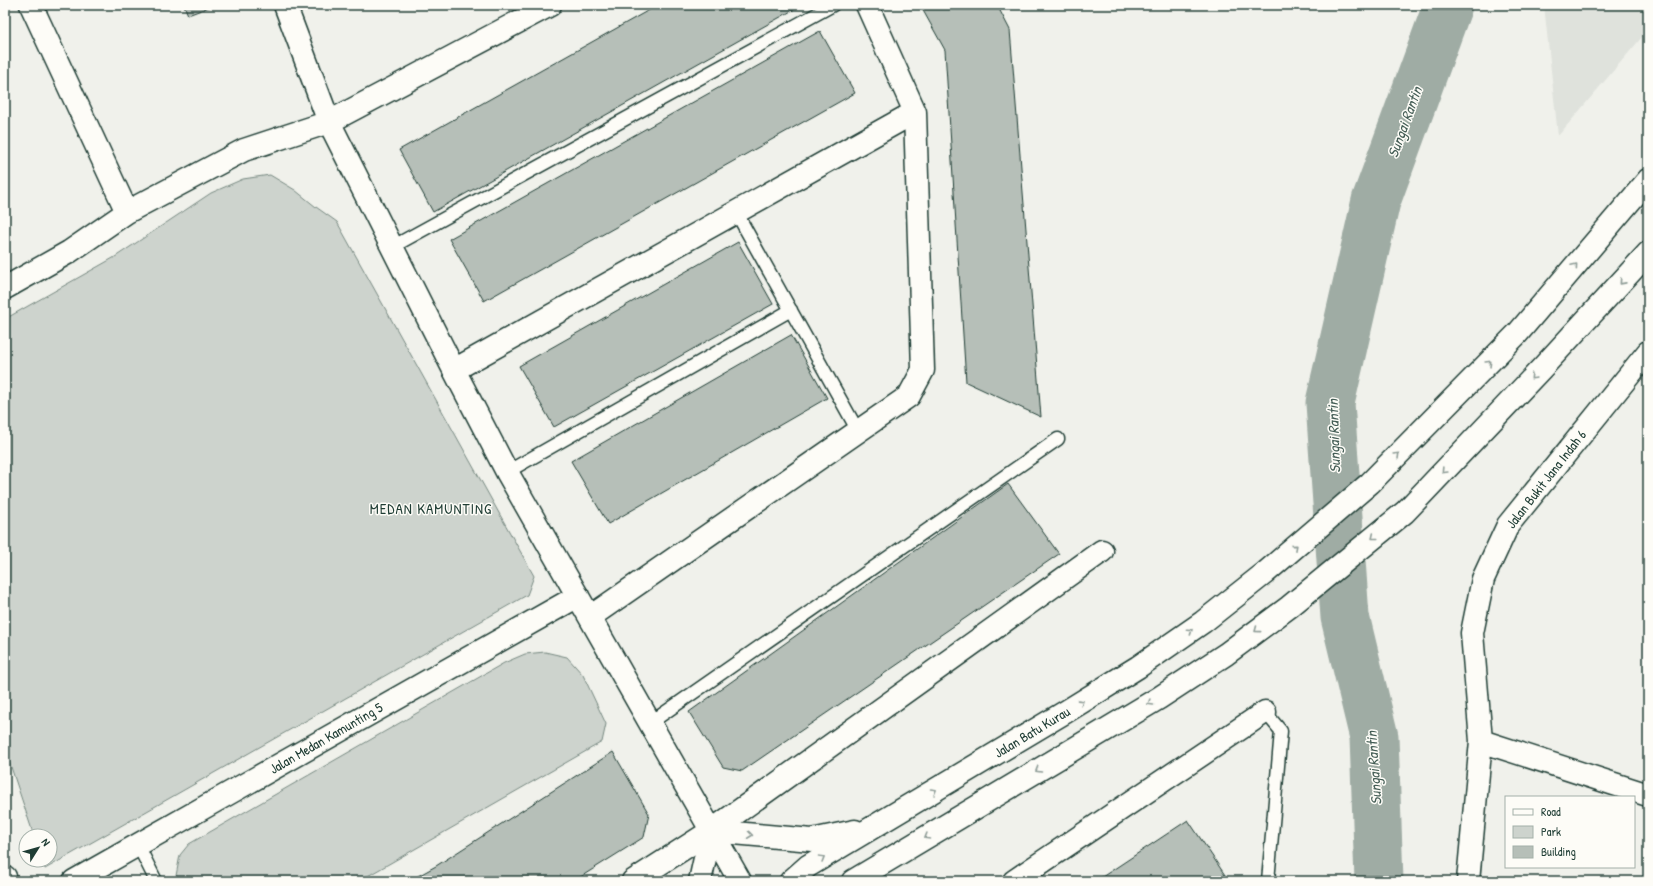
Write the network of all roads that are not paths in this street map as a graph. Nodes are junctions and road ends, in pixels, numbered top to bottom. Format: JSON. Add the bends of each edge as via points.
{"nodes":[{"id":1,"x":31,"y":5,"type":"edge"},
{"id":2,"x":285,"y":5,"type":"edge"},
{"id":3,"x":550,"y":5,"type":"edge"},
{"id":4,"x":833,"y":5,"type":"edge"},
{"id":5,"x":867,"y":5,"type":"edge"},
{"id":6,"x":915,"y":112,"type":"junction"},
{"id":7,"x":329,"y":122,"type":"junction"},
{"id":8,"x":1648,"y":180,"type":"edge"},
{"id":9,"x":127,"y":212,"type":"junction"},
{"id":10,"x":736,"y":212,"type":"junction"},
{"id":11,"x":392,"y":248,"type":"junction"},
{"id":12,"x":1648,"y":253,"type":"edge"},
{"id":13,"x":5,"y":288,"type":"edge"},
{"id":14,"x":791,"y":310,"type":"junction"},
{"id":15,"x":1648,"y":352,"type":"edge"},
{"id":16,"x":454,"y":370,"type":"junction"},
{"id":17,"x":858,"y":431,"type":"junction"},
{"id":18,"x":1058,"y":439,"type":"dead end"},
{"id":19,"x":507,"y":472,"type":"junction"},
{"id":20,"x":1102,"y":551,"type":"dead end"},
{"id":21,"x":578,"y":596,"type":"junction"},
{"id":22,"x":590,"y":617,"type":"junction"},
{"id":23,"x":1265,"y":712,"type":"joint"},
{"id":24,"x":650,"y":722,"type":"junction"},
{"id":25,"x":1482,"y":741,"type":"junction"},
{"id":26,"x":1648,"y":795,"type":"edge"},
{"id":27,"x":874,"y":827,"type":"junction"},
{"id":28,"x":711,"y":831,"type":"junction"},
{"id":29,"x":138,"y":846,"type":"junction"},
{"id":30,"x":5,"y":877,"type":"edge"},
{"id":31,"x":6,"y":881,"type":"edge"},
{"id":32,"x":74,"y":881,"type":"edge"},
{"id":33,"x":156,"y":881,"type":"edge"},
{"id":34,"x":633,"y":881,"type":"edge"},
{"id":35,"x":700,"y":881,"type":"edge"},
{"id":36,"x":740,"y":881,"type":"edge"},
{"id":37,"x":791,"y":881,"type":"edge"},
{"id":38,"x":853,"y":881,"type":"edge"},
{"id":39,"x":1014,"y":881,"type":"edge"},
{"id":40,"x":1268,"y":881,"type":"edge"},
{"id":41,"x":1468,"y":881,"type":"edge"}],
"edges":[{"from":1,"to":9,"type":"street"},
{"from":2,"to":7,"type":"street"},
{"from":3,"to":7,"type":"street"},
{"from":4,"to":11,"type":"lane"},
{"from":5,"to":6,"type":"street"},
{"from":6,"to":10,"type":"street"},
{"from":6,"to":17,"type":"street","via":[[923,370],[909,396]]},
{"from":7,"to":9,"type":"street","via":[[244,150]]},
{"from":7,"to":11,"type":"street"},
{"from":27,"to":8,"type":"street","name":"Jalan Batu Kurau","one_way":true,"via":[[1138,666],[1203,622],[1266,573],[1370,483],[1518,333]]},
{"from":9,"to":13,"type":"street","via":[[69,252]]},
{"from":10,"to":14,"type":"lane"},
{"from":10,"to":16,"type":"street"},
{"from":11,"to":16,"type":"street"},
{"from":12,"to":38,"type":"street","one_way":true,"via":[[1405,512],[1289,607],[1226,654],[1159,698]]},
{"from":14,"to":17,"type":"lane"},
{"from":14,"to":19,"type":"lane"},
{"from":15,"to":25,"type":"street","name":"Jalan Bukit Jana Indah 6","via":[[1508,525],[1483,579],[1472,633]]},
{"from":16,"to":19,"type":"street"},
{"from":17,"to":22,"type":"street"},
{"from":18,"to":24,"type":"lane"},
{"from":19,"to":21,"type":"street"},
{"from":20,"to":28,"type":"street"},
{"from":21,"to":22,"type":"street"},
{"from":21,"to":29,"type":"street","name":"Jalan Medan Kamunting 5"},
{"from":22,"to":24,"type":"street"},
{"from":23,"to":39,"type":"street"},
{"from":23,"to":40,"type":"lane","via":[[1281,731]]},
{"from":24,"to":28,"type":"street"},
{"from":25,"to":26,"type":"street"},
{"from":25,"to":41,"type":"street","name":"Jalan Bukit Jana Indah 6"},
{"from":28,"to":27,"type":"street","one_way":true,"via":[[812,840]]},
{"from":37,"to":27,"type":"street","name":"Jalan Batu Kurau","one_way":true,"via":[[808,866]]},
{"from":28,"to":34,"type":"street"},
{"from":28,"to":35,"type":"street"},
{"from":28,"to":36,"type":"street"},
{"from":29,"to":32,"type":"street","name":"Jalan Medan Kamunting 5"},
{"from":29,"to":33,"type":"lane"},
{"from":30,"to":31,"type":"street"}]}
